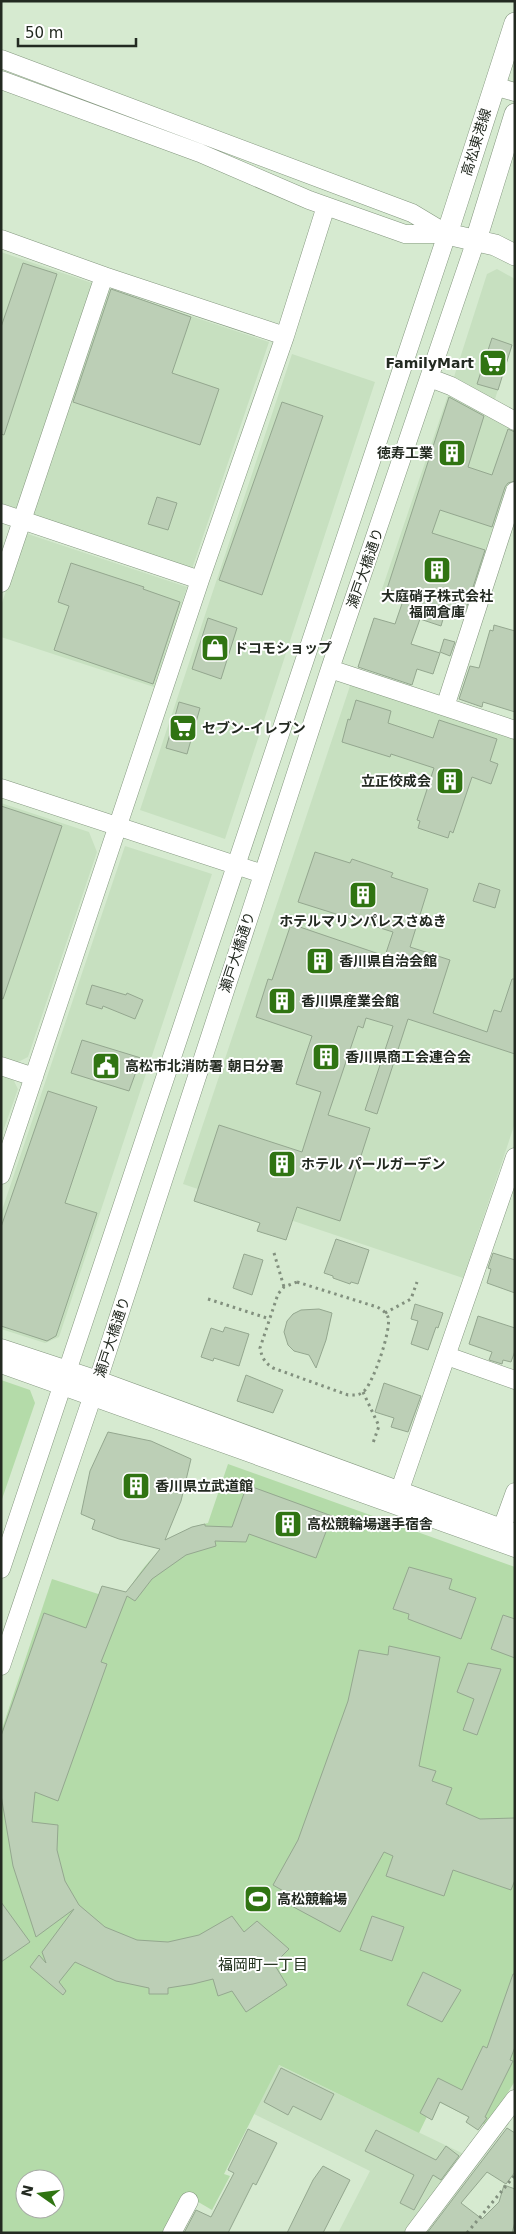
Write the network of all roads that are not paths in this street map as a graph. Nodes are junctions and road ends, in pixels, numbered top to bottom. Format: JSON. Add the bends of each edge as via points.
{"nodes":[{"id":1,"x":515,"y":23,"type":"edge"},
{"id":2,"x":1,"y":59,"type":"edge"},
{"id":3,"x":1,"y":80,"type":"edge"},
{"id":4,"x":494,"y":86,"type":"junction"},
{"id":5,"x":515,"y":92,"type":"edge"},
{"id":6,"x":515,"y":114,"type":"edge"},
{"id":7,"x":326,"y":206,"type":"junction"},
{"id":8,"x":447,"y":234,"type":"junction"},
{"id":9,"x":1,"y":239,"type":"edge"},
{"id":10,"x":476,"y":240,"type":"junction"},
{"id":11,"x":515,"y":255,"type":"edge"},
{"id":12,"x":104,"y":276,"type":"junction"},
{"id":13,"x":285,"y":336,"type":"junction"},
{"id":14,"x":430,"y":378,"type":"junction"},
{"id":15,"x":515,"y":422,"type":"edge"},
{"id":16,"x":515,"y":491,"type":"edge"},
{"id":17,"x":1,"y":513,"type":"edge"},
{"id":18,"x":22,"y":521,"type":"junction"},
{"id":19,"x":200,"y":580,"type":"junction"},
{"id":20,"x":1,"y":582,"type":"edge"},
{"id":21,"x":330,"y":670,"type":"junction"},
{"id":22,"x":445,"y":707,"type":"junction"},
{"id":23,"x":515,"y":730,"type":"edge"},
{"id":24,"x":1,"y":788,"type":"edge"},
{"id":25,"x":118,"y":826,"type":"junction"},
{"id":26,"x":237,"y":865,"type":"junction"},
{"id":27,"x":263,"y":874,"type":"junction"},
{"id":28,"x":1,"y":1066,"type":"edge"},
{"id":29,"x":34,"y":1077,"type":"junction"},
{"id":30,"x":515,"y":1157,"type":"edge"},
{"id":31,"x":1,"y":1174,"type":"edge"},
{"id":32,"x":1,"y":1348,"type":"edge"},
{"id":33,"x":448,"y":1356,"type":"junction"},
{"id":34,"x":1,"y":1364,"type":"edge"},
{"id":35,"x":64,"y":1377,"type":"junction"},
{"id":36,"x":515,"y":1380,"type":"edge"},
{"id":37,"x":95,"y":1388,"type":"junction"},
{"id":38,"x":515,"y":1492,"type":"edge"},
{"id":39,"x":398,"y":1498,"type":"junction"},
{"id":40,"x":508,"y":1531,"type":"edge"},
{"id":41,"x":515,"y":1548,"type":"edge"},
{"id":42,"x":1,"y":1569,"type":"edge"},
{"id":43,"x":1,"y":1666,"type":"edge"},
{"id":44,"x":515,"y":2099,"type":"edge"},
{"id":45,"x":188,"y":2201,"type":"dead end"},
{"id":46,"x":172,"y":2233,"type":"edge"},
{"id":47,"x":414,"y":2233,"type":"edge"}],
"edges":[{"from":1,"to":4,"type":"main road","name":"高松東港線"},
{"from":2,"to":8,"type":"street","via":[[412,213]]},
{"from":3,"to":7,"type":"street","via":[[200,153]]},
{"from":4,"to":5,"type":"street"},
{"from":4,"to":8,"type":"main road","name":"高松東港線"},
{"from":6,"to":10,"type":"main road","name":"高松東港線"},
{"from":7,"to":8,"type":"street","via":[[405,234]]},
{"from":7,"to":13,"type":"street"},
{"from":8,"to":10,"type":"main road"},
{"from":8,"to":26,"type":"street","name":"瀬戸大橋通り"},
{"from":9,"to":12,"type":"street"},
{"from":10,"to":11,"type":"main road"},
{"from":10,"to":14,"type":"street","name":"瀬戸大橋通り"},
{"from":12,"to":13,"type":"street"},
{"from":12,"to":18,"type":"street"},
{"from":13,"to":19,"type":"street"},
{"from":14,"to":15,"type":"street","via":[[451,386]]},
{"from":14,"to":21,"type":"street","name":"瀬戸大橋通り"},
{"from":16,"to":22,"type":"street"},
{"from":17,"to":18,"type":"street"},
{"from":18,"to":19,"type":"street"},
{"from":18,"to":20,"type":"street"},
{"from":19,"to":25,"type":"street"},
{"from":21,"to":22,"type":"street"},
{"from":21,"to":27,"type":"street","name":"瀬戸大橋通り"},
{"from":22,"to":23,"type":"street"},
{"from":24,"to":25,"type":"street"},
{"from":25,"to":26,"type":"street"},
{"from":25,"to":29,"type":"street"},
{"from":26,"to":27,"type":"street"},
{"from":26,"to":35,"type":"street","name":"瀬戸大橋通り"},
{"from":27,"to":37,"type":"street","name":"瀬戸大橋通り"},
{"from":28,"to":29,"type":"street"},
{"from":29,"to":31,"type":"street"},
{"from":30,"to":33,"type":"street"},
{"from":32,"to":35,"type":"street"},
{"from":33,"to":36,"type":"street"},
{"from":33,"to":39,"type":"street"},
{"from":34,"to":35,"type":"street"},
{"from":35,"to":37,"type":"street"},
{"from":35,"to":42,"type":"street","name":"瀬戸大橋通り"},
{"from":37,"to":39,"type":"street"},
{"from":37,"to":43,"type":"street","name":"瀬戸大橋通り"},
{"from":38,"to":40,"type":"street"},
{"from":39,"to":40,"type":"street"},
{"from":39,"to":41,"type":"street"},
{"from":44,"to":47,"type":"street"},
{"from":45,"to":46,"type":"street"}]}
